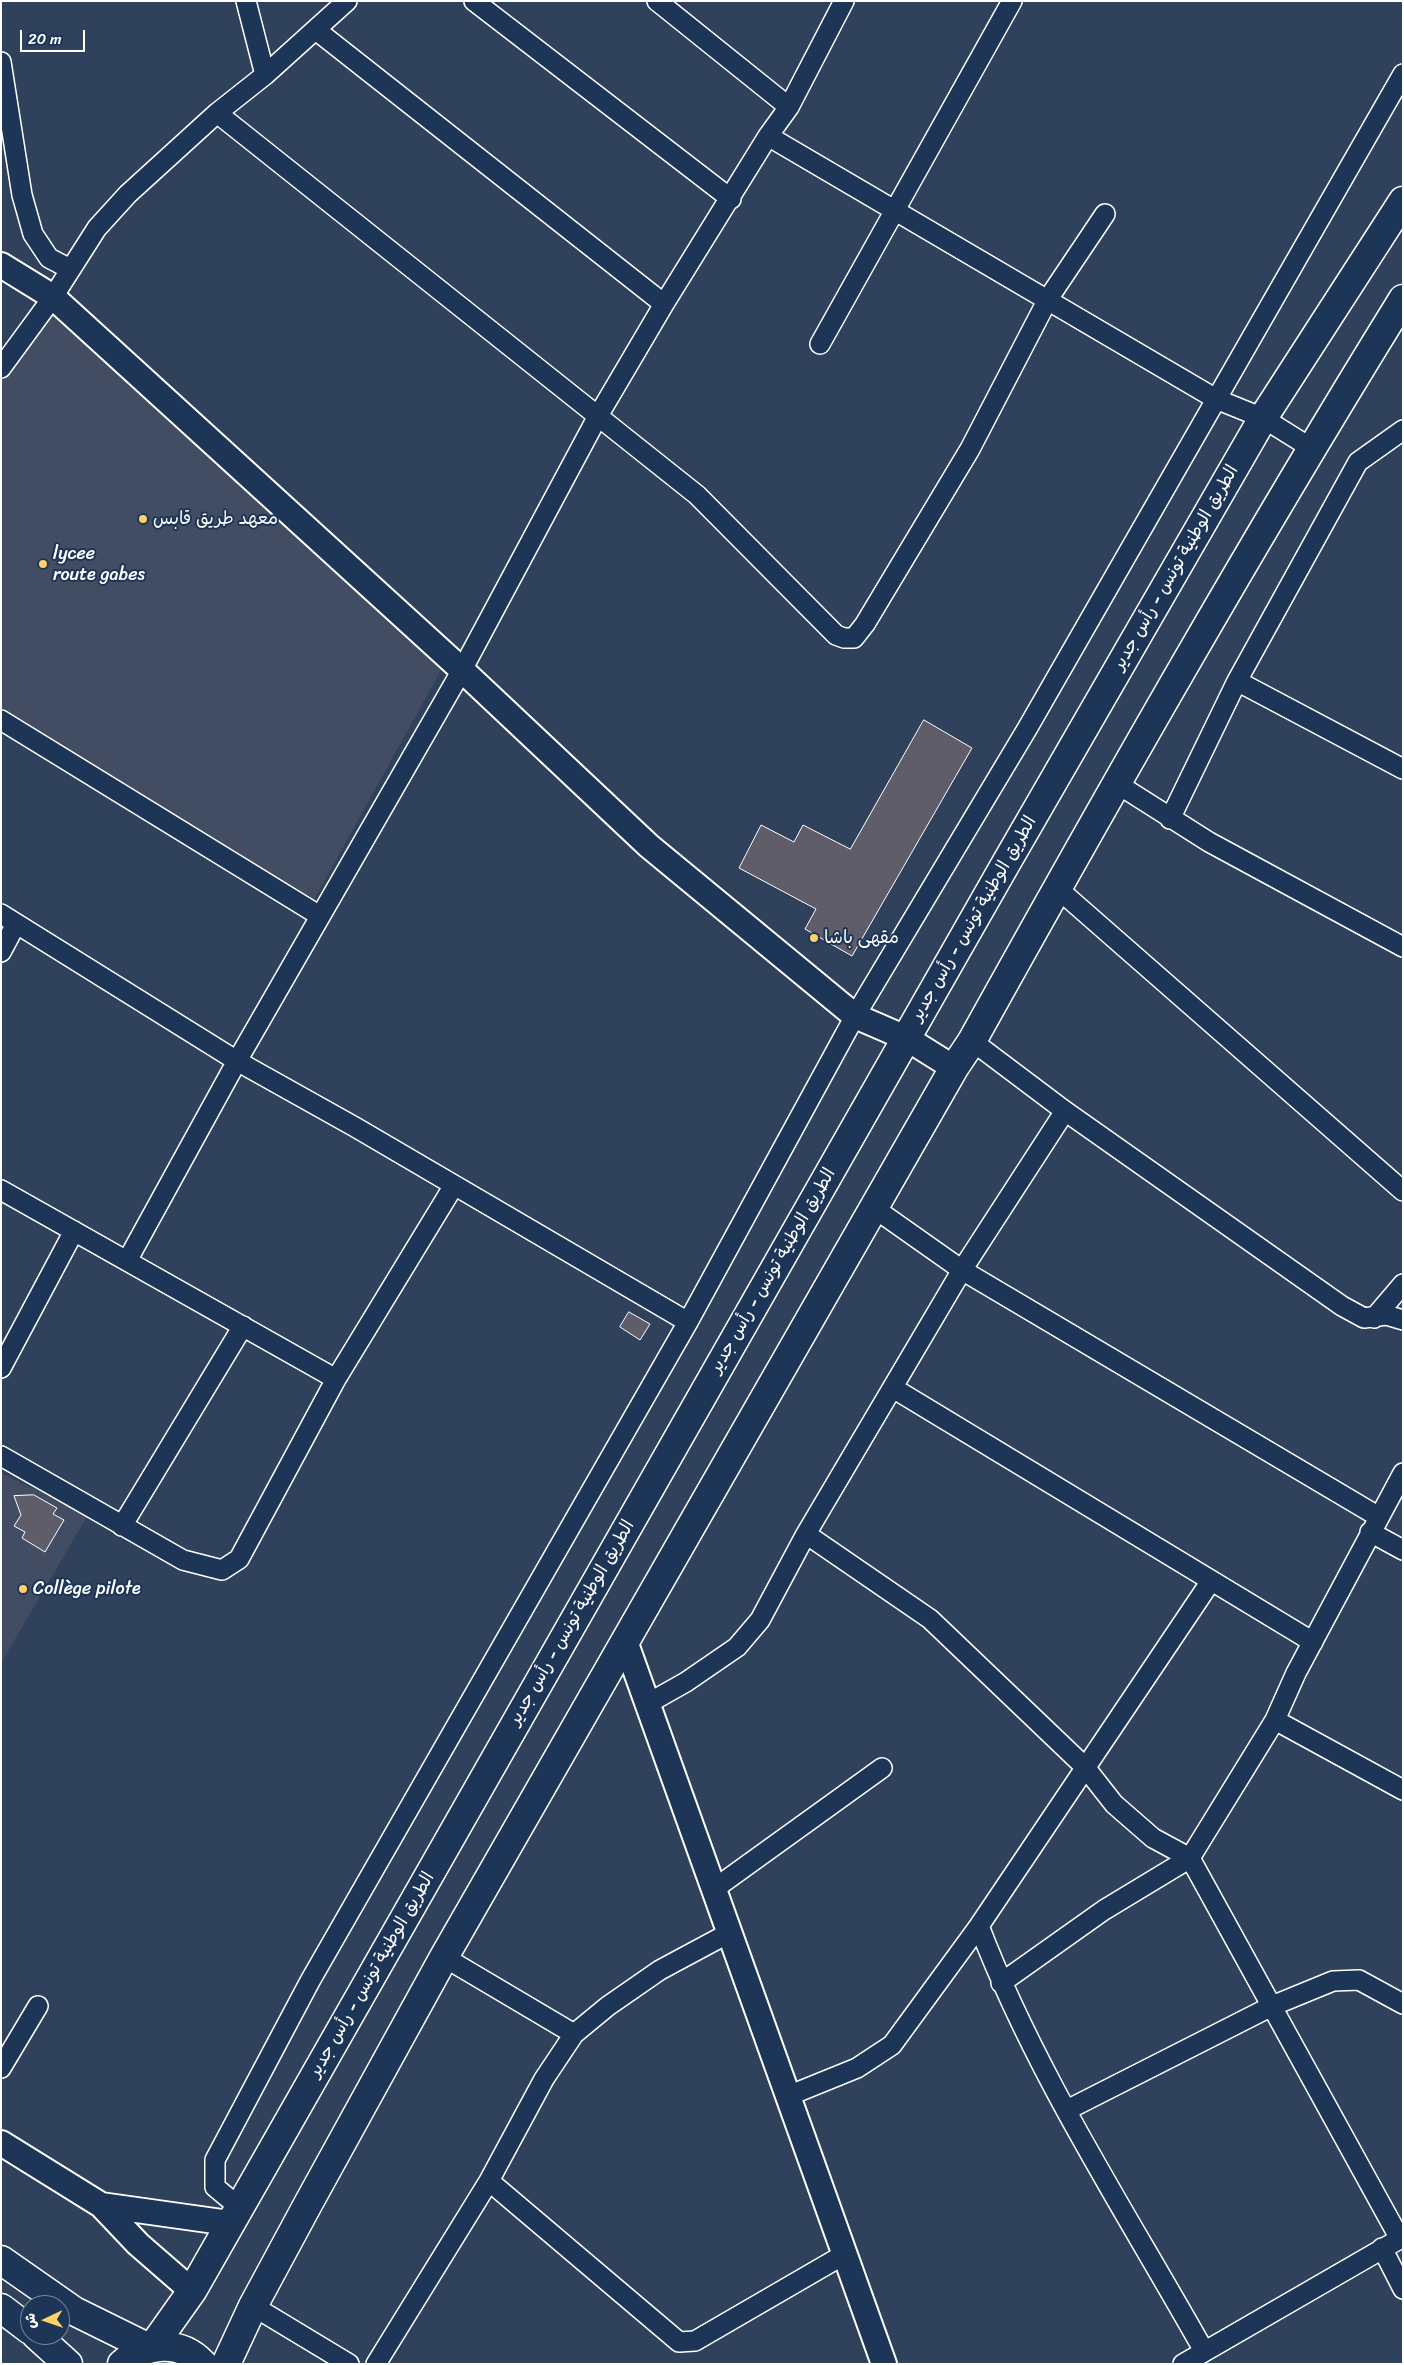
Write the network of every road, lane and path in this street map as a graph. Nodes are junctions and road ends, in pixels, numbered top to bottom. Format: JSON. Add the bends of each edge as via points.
{"nodes":[{"id":1,"x":246,"y":1,"type":"edge"},
{"id":2,"x":347,"y":1,"type":"edge"},
{"id":3,"x":474,"y":1,"type":"edge"},
{"id":4,"x":657,"y":1,"type":"edge"},
{"id":5,"x":844,"y":1,"type":"edge"},
{"id":6,"x":1012,"y":1,"type":"edge"},
{"id":7,"x":316,"y":30,"type":"junction"},
{"id":8,"x":1,"y":62,"type":"edge"},
{"id":9,"x":1403,"y":74,"type":"edge"},
{"id":10,"x":264,"y":75,"type":"junction"},
{"id":11,"x":789,"y":107,"type":"junction"},
{"id":12,"x":217,"y":113,"type":"junction"},
{"id":13,"x":768,"y":136,"type":"junction"},
{"id":14,"x":731,"y":199,"type":"junction"},
{"id":15,"x":1403,"y":202,"type":"edge"},
{"id":16,"x":894,"y":211,"type":"junction"},
{"id":17,"x":1105,"y":214,"type":"dead end"},
{"id":18,"x":1,"y":265,"type":"edge"},
{"id":19,"x":70,"y":269,"type":"junction"},
{"id":20,"x":53,"y":297,"type":"junction"},
{"id":21,"x":1403,"y":299,"type":"edge"},
{"id":22,"x":1048,"y":300,"type":"junction"},
{"id":23,"x":664,"y":304,"type":"junction"},
{"id":24,"x":820,"y":344,"type":"dead end"},
{"id":25,"x":1,"y":368,"type":"edge"},
{"id":26,"x":1216,"y":399,"type":"junction"},
{"id":27,"x":598,"y":416,"type":"junction"},
{"id":28,"x":1263,"y":418,"type":"junction"},
{"id":29,"x":1403,"y":430,"type":"edge"},
{"id":30,"x":1311,"y":448,"type":"junction"},
{"id":31,"x":462,"y":670,"type":"junction"},
{"id":32,"x":1237,"y":682,"type":"junction"},
{"id":33,"x":1,"y":720,"type":"edge"},
{"id":34,"x":1403,"y":769,"type":"edge"},
{"id":35,"x":1116,"y":783,"type":"junction"},
{"id":36,"x":1170,"y":819,"type":"junction"},
{"id":37,"x":1057,"y":888,"type":"junction"},
{"id":38,"x":320,"y":916,"type":"junction"},
{"id":39,"x":8,"y":919,"type":"edge"},
{"id":40,"x":1403,"y":947,"type":"edge"},
{"id":41,"x":1,"y":952,"type":"edge"},
{"id":42,"x":855,"y":1016,"type":"junction"},
{"id":43,"x":906,"y":1038,"type":"junction"},
{"id":44,"x":972,"y":1041,"type":"junction"},
{"id":45,"x":237,"y":1062,"type":"junction"},
{"id":46,"x":954,"y":1068,"type":"junction"},
{"id":47,"x":1065,"y":1111,"type":"junction"},
{"id":48,"x":454,"y":1187,"type":"junction"},
{"id":49,"x":1,"y":1190,"type":"edge"},
{"id":50,"x":1403,"y":1192,"type":"edge"},
{"id":51,"x":874,"y":1208,"type":"junction"},
{"id":52,"x":74,"y":1231,"type":"junction"},
{"id":53,"x":127,"y":1261,"type":"junction"},
{"id":54,"x":962,"y":1270,"type":"junction"},
{"id":55,"x":1403,"y":1284,"type":"edge"},
{"id":56,"x":1374,"y":1318,"type":"junction"},
{"id":57,"x":1403,"y":1320,"type":"edge"},
{"id":58,"x":688,"y":1322,"type":"junction"},
{"id":59,"x":242,"y":1326,"type":"junction"},
{"id":60,"x":1,"y":1368,"type":"edge"},
{"id":61,"x":336,"y":1379,"type":"junction"},
{"id":62,"x":892,"y":1388,"type":"junction"},
{"id":63,"x":1,"y":1456,"type":"edge"},
{"id":64,"x":1403,"y":1473,"type":"edge"},
{"id":65,"x":1374,"y":1524,"type":"junction"},
{"id":66,"x":122,"y":1526,"type":"junction"},
{"id":67,"x":806,"y":1534,"type":"junction"},
{"id":68,"x":1403,"y":1550,"type":"edge"},
{"id":69,"x":1211,"y":1581,"type":"junction"},
{"id":70,"x":625,"y":1641,"type":"junction"},
{"id":71,"x":1313,"y":1642,"type":"junction"},
{"id":72,"x":647,"y":1704,"type":"junction"},
{"id":73,"x":1275,"y":1720,"type":"junction"},
{"id":74,"x":1084,"y":1767,"type":"junction"},
{"id":75,"x":882,"y":1768,"type":"dead end"},
{"id":76,"x":1400,"y":1782,"type":"edge"},
{"id":77,"x":1190,"y":1858,"type":"junction"},
{"id":78,"x":714,"y":1888,"type":"junction"},
{"id":79,"x":979,"y":1926,"type":"junction"},
{"id":80,"x":729,"y":1933,"type":"junction"},
{"id":81,"x":444,"y":1957,"type":"junction"},
{"id":82,"x":1001,"y":1983,"type":"junction"},
{"id":83,"x":1403,"y":2004,"type":"edge"},
{"id":84,"x":38,"y":2006,"type":"dead end"},
{"id":85,"x":1272,"y":2006,"type":"junction"},
{"id":86,"x":574,"y":2034,"type":"junction"},
{"id":87,"x":1,"y":2068,"type":"edge"},
{"id":88,"x":788,"y":2096,"type":"junction"},
{"id":89,"x":1067,"y":2110,"type":"junction"},
{"id":90,"x":1,"y":2143,"type":"edge"},
{"id":91,"x":488,"y":2181,"type":"junction"},
{"id":92,"x":101,"y":2205,"type":"junction"},
{"id":93,"x":234,"y":2215,"type":"junction"},
{"id":94,"x":1401,"y":2238,"type":"edge"},
{"id":95,"x":1382,"y":2248,"type":"junction"},
{"id":96,"x":845,"y":2254,"type":"junction"},
{"id":97,"x":1,"y":2260,"type":"edge"},
{"id":98,"x":1403,"y":2289,"type":"edge"},
{"id":99,"x":192,"y":2291,"type":"junction"},
{"id":100,"x":253,"y":2306,"type":"junction"},
{"id":101,"x":1,"y":2308,"type":"edge"},
{"id":102,"x":20,"y":2322,"type":"edge"},
{"id":103,"x":47,"y":2345,"type":"edge"},
{"id":104,"x":151,"y":2347,"type":"junction"},
{"id":105,"x":1204,"y":2351,"type":"junction"},
{"id":106,"x":68,"y":2364,"type":"edge"},
{"id":107,"x":122,"y":2364,"type":"edge"},
{"id":108,"x":203,"y":2364,"type":"edge"},
{"id":109,"x":226,"y":2364,"type":"edge"},
{"id":110,"x":349,"y":2364,"type":"edge"},
{"id":111,"x":376,"y":2364,"type":"edge"},
{"id":112,"x":884,"y":2364,"type":"edge"},
{"id":113,"x":1183,"y":2364,"type":"edge"}],
"edges":[{"from":1,"to":10,"type":"street"},
{"from":2,"to":7,"type":"street"},
{"from":3,"to":14,"type":"street"},
{"from":4,"to":11,"type":"street"},
{"from":5,"to":11,"type":"street"},
{"from":6,"to":16,"type":"street"},
{"from":7,"to":10,"type":"street"},
{"from":7,"to":23,"type":"street"},
{"from":8,"to":19,"type":"street","via":[[22,195],[33,234],[49,258]]},
{"from":9,"to":26,"type":"street"},
{"from":10,"to":12,"type":"street"},
{"from":11,"to":13,"type":"street"},
{"from":12,"to":19,"type":"street","via":[[128,194],[97,228]]},
{"from":12,"to":27,"type":"street"},
{"from":13,"to":14,"type":"street"},
{"from":13,"to":16,"type":"street"},
{"from":14,"to":23,"type":"street"},
{"from":15,"to":28,"type":"main road","name":"الطريق الوطنية تونس - رأس جدير"},
{"from":16,"to":22,"type":"street"},
{"from":16,"to":24,"type":"street"},
{"from":17,"to":22,"type":"street"},
{"from":18,"to":20,"type":"street"},
{"from":19,"to":20,"type":"street"},
{"from":20,"to":25,"type":"street"},
{"from":20,"to":31,"type":"street"},
{"from":21,"to":30,"type":"main road"},
{"from":22,"to":26,"type":"street"},
{"from":22,"to":27,"type":"street","via":[[970,449],[854,638],[836,635],[697,495]]},
{"from":23,"to":27,"type":"street"},
{"from":26,"to":28,"type":"street"},
{"from":26,"to":42,"type":"street","via":[[1027,729]]},
{"from":27,"to":31,"type":"street"},
{"from":28,"to":30,"type":"street"},
{"from":28,"to":43,"type":"main road","name":"الطريق الوطنية تونس - رأس جدير"},
{"from":29,"to":32,"type":"street","via":[[1358,462]]},
{"from":30,"to":35,"type":"main road"},
{"from":31,"to":38,"type":"street"},
{"from":31,"to":42,"type":"street","via":[[649,846]]},
{"from":32,"to":34,"type":"street"},
{"from":32,"to":36,"type":"street"},
{"from":33,"to":38,"type":"street"},
{"from":35,"to":36,"type":"street"},
{"from":35,"to":37,"type":"main road"},
{"from":36,"to":40,"type":"street"},
{"from":37,"to":44,"type":"main road"},
{"from":37,"to":50,"type":"street"},
{"from":38,"to":45,"type":"street"},
{"from":39,"to":41,"type":"street"},
{"from":39,"to":45,"type":"street"},
{"from":42,"to":43,"type":"street"},
{"from":42,"to":58,"type":"street"},
{"from":43,"to":46,"type":"street"},
{"from":43,"to":93,"type":"main road","name":"الطريق الوطنية تونس - رأس جدير"},
{"from":44,"to":46,"type":"main road"},
{"from":44,"to":47,"type":"street"},
{"from":45,"to":48,"type":"street"},
{"from":45,"to":53,"type":"street"},
{"from":46,"to":51,"type":"main road"},
{"from":47,"to":54,"type":"street"},
{"from":47,"to":56,"type":"street","via":[[1342,1306],[1364,1318]]},
{"from":48,"to":58,"type":"street"},
{"from":48,"to":61,"type":"street"},
{"from":49,"to":52,"type":"street"},
{"from":51,"to":54,"type":"street"},
{"from":51,"to":70,"type":"main road"},
{"from":52,"to":53,"type":"street"},
{"from":52,"to":60,"type":"street"},
{"from":53,"to":59,"type":"street"},
{"from":54,"to":62,"type":"street"},
{"from":54,"to":65,"type":"street"},
{"from":55,"to":56,"type":"street"},
{"from":56,"to":57,"type":"street","via":[[1386,1314]]},
{"from":58,"to":93,"type":"street","via":[[310,1981],[223,2142],[215,2160],[215,2187]]},
{"from":59,"to":61,"type":"street"},
{"from":59,"to":66,"type":"street"},
{"from":61,"to":66,"type":"street","via":[[239,1559],[222,1570],[196,1564]]},
{"from":62,"to":67,"type":"street"},
{"from":62,"to":69,"type":"street"},
{"from":63,"to":66,"type":"street"},
{"from":64,"to":65,"type":"street"},
{"from":65,"to":68,"type":"street"},
{"from":65,"to":71,"type":"street"},
{"from":67,"to":72,"type":"street","via":[[760,1620],[736,1647],[686,1682]]},
{"from":67,"to":74,"type":"street","via":[[930,1619]]},
{"from":69,"to":71,"type":"street"},
{"from":69,"to":74,"type":"street"},
{"from":70,"to":72,"type":"street"},
{"from":70,"to":81,"type":"main road"},
{"from":71,"to":73,"type":"street"},
{"from":72,"to":78,"type":"street"},
{"from":73,"to":76,"type":"street"},
{"from":73,"to":77,"type":"street"},
{"from":74,"to":77,"type":"street","via":[[1114,1804],[1153,1838]]},
{"from":74,"to":79,"type":"street"},
{"from":75,"to":78,"type":"street"},
{"from":77,"to":82,"type":"street","via":[[1104,1910]]},
{"from":77,"to":85,"type":"street"},
{"from":78,"to":80,"type":"street"},
{"from":79,"to":82,"type":"street"},
{"from":79,"to":88,"type":"street","via":[[892,2045],[857,2068]]},
{"from":80,"to":86,"type":"street","via":[[660,1970]]},
{"from":80,"to":88,"type":"street"},
{"from":81,"to":86,"type":"street"},
{"from":81,"to":100,"type":"main road"},
{"from":82,"to":89,"type":"street"},
{"from":83,"to":85,"type":"street","via":[[1359,1980],[1346,1979],[1332,1981]]},
{"from":84,"to":87,"type":"street"},
{"from":85,"to":89,"type":"street"},
{"from":85,"to":94,"type":"street"},
{"from":86,"to":91,"type":"street","via":[[544,2079]]},
{"from":88,"to":96,"type":"street"},
{"from":89,"to":105,"type":"street"},
{"from":90,"to":92,"type":"street"},
{"from":91,"to":96,"type":"street","via":[[679,2342],[695,2342]]},
{"from":91,"to":111,"type":"street"},
{"from":92,"to":93,"type":"street"},
{"from":92,"to":99,"type":"street","via":[[138,2244]]},
{"from":93,"to":99,"type":"main road","name":"الطريق الوطنية تونس - رأس جدير"},
{"from":94,"to":95,"type":"street"},
{"from":95,"to":98,"type":"street"},
{"from":95,"to":105,"type":"street"},
{"from":96,"to":112,"type":"street"},
{"from":97,"to":104,"type":"main road","via":[[74,2311]]},
{"from":99,"to":104,"type":"main road","name":"الطريق الوطنية تونس - رأس جدير"},
{"from":100,"to":109,"type":"main road"},
{"from":100,"to":110,"type":"street"},
{"from":101,"to":102,"type":"main road"},
{"from":103,"to":106,"type":"main road"},
{"from":104,"to":107,"type":"main road","via":[[133,2354]]},
{"from":104,"to":108,"type":"main road","via":[[169,2346],[185,2350]]},
{"from":105,"to":113,"type":"street"}]}
